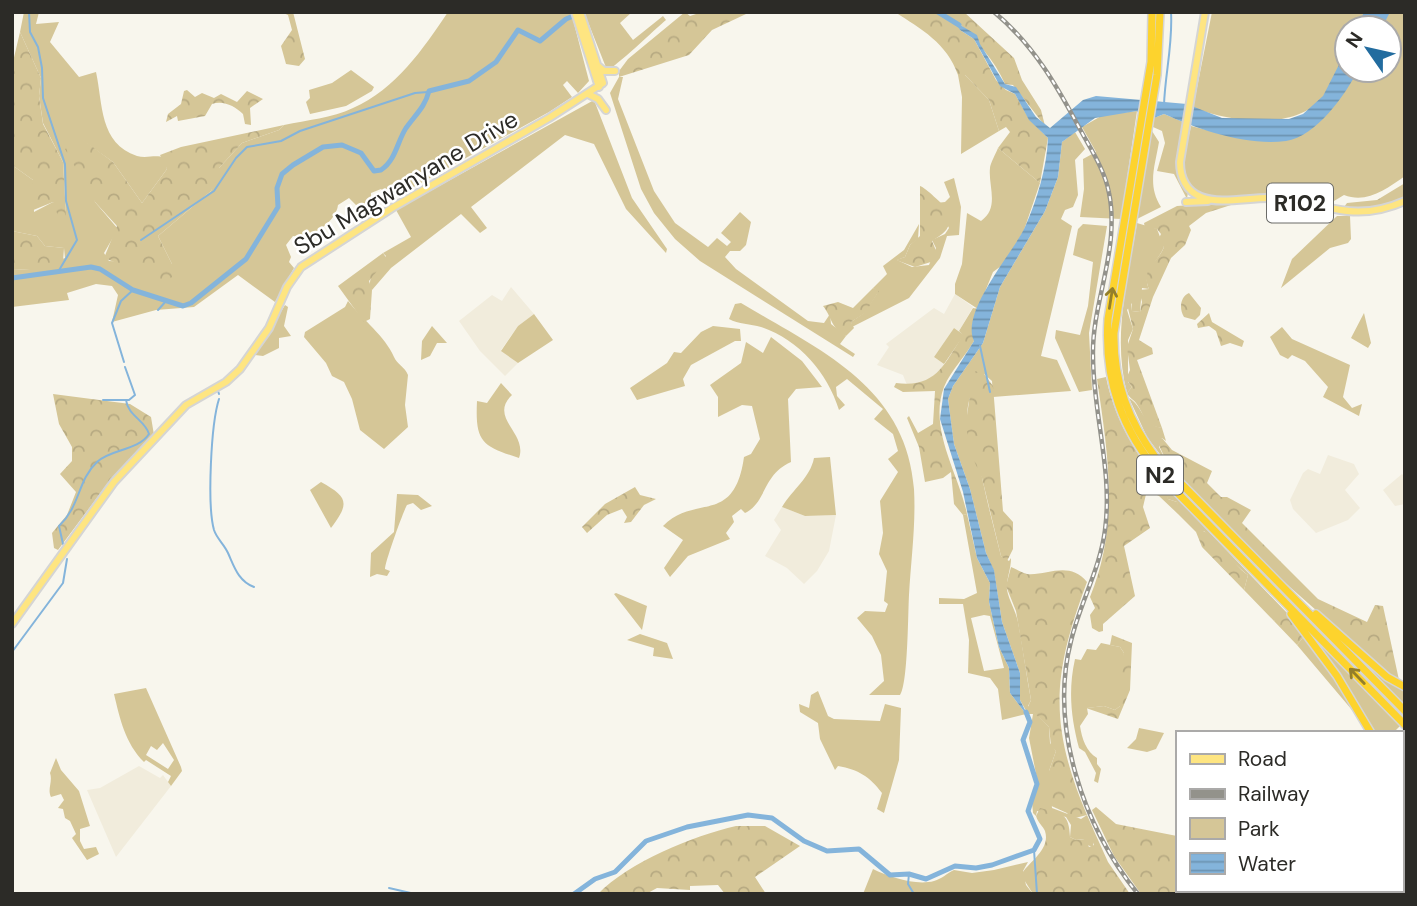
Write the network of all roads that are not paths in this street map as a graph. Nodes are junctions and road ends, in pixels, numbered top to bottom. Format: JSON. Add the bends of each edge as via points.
{"nodes":[{"id":1,"x":1149,"y":12,"type":"edge"},
{"id":2,"x":1205,"y":12,"type":"edge"},
{"id":3,"x":1161,"y":14,"type":"edge"},
{"id":4,"x":579,"y":16,"type":"edge"},
{"id":5,"x":595,"y":68,"type":"junction"},
{"id":6,"x":615,"y":71,"type":"dead end"},
{"id":7,"x":1153,"y":74,"type":"junction"},
{"id":8,"x":587,"y":94,"type":"junction"},
{"id":9,"x":606,"y":110,"type":"dead end"},
{"id":10,"x":1141,"y":142,"type":"junction"},
{"id":11,"x":1213,"y":200,"type":"junction"},
{"id":12,"x":1405,"y":201,"type":"edge"},
{"id":13,"x":1186,"y":202,"type":"dead end"},
{"id":14,"x":1262,"y":579,"type":"junction"},
{"id":15,"x":1276,"y":580,"type":"junction"},
{"id":16,"x":12,"y":624,"type":"edge"},
{"id":17,"x":1405,"y":687,"type":"edge"},
{"id":18,"x":1405,"y":711,"type":"edge"},
{"id":19,"x":1405,"y":725,"type":"edge"},
{"id":20,"x":1370,"y":731,"type":"edge"}],
"edges":[{"from":1,"to":7,"type":"highway","number":"N2"},
{"from":2,"to":11,"type":"main road","number":"R102","via":[[1181,172],[1195,194]]},
{"from":3,"to":7,"type":"highway","number":"N2"},
{"from":4,"to":5,"type":"main road"},
{"from":5,"to":6,"type":"main road"},
{"from":5,"to":8,"type":"main road"},
{"from":5,"to":8,"type":"main road","name":"Sbu Magwanyane Drive","via":[[601,85]]},
{"from":7,"to":10,"type":"highway","number":"N2"},
{"from":8,"to":9,"type":"main road"},
{"from":8,"to":16,"type":"main road","name":"Sbu Magwanyane Drive","via":[[301,267],[269,328],[240,369],[186,405],[114,482]]},
{"from":14,"to":10,"type":"highway","number":"N2","one_way":true,"via":[[1149,461],[1116,401],[1107,358],[1108,319]]},
{"from":10,"to":15,"type":"highway","number":"N2","via":[[1114,333],[1123,399],[1143,442],[1156,458]]},
{"from":11,"to":12,"type":"main road","number":"R102","via":[[1276,198],[1323,209],[1369,212]]},
{"from":11,"to":13,"type":"main road"},
{"from":19,"to":14,"type":"highway","number":"N2","one_way":true},
{"from":14,"to":20,"type":"highway","via":[[1315,644]]},
{"from":15,"to":17,"type":"highway","via":[[1382,673]]},
{"from":15,"to":18,"type":"highway","number":"N2"}]}
